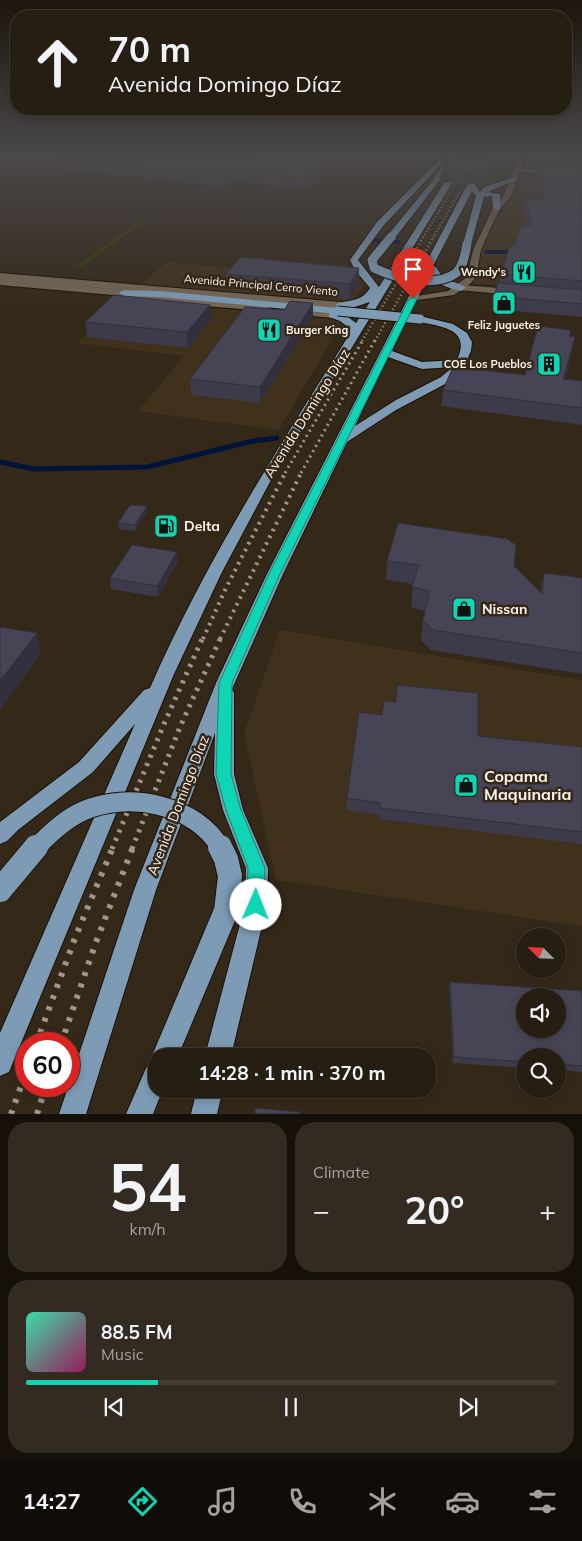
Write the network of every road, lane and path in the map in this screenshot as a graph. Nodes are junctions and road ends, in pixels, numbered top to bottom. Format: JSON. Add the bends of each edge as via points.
{"nodes":[{"id":1,"x":397,"y":207,"type":"edge"},
{"id":2,"x":415,"y":207,"type":"edge"},
{"id":3,"x":433,"y":207,"type":"edge"},
{"id":4,"x":460,"y":207,"type":"edge"},
{"id":5,"x":465,"y":207,"type":"edge"},
{"id":6,"x":477,"y":207,"type":"edge"},
{"id":7,"x":497,"y":208,"type":"edge"},
{"id":8,"x":456,"y":214,"type":"junction"},
{"id":9,"x":432,"y":259,"type":"junction"},
{"id":10,"x":0,"y":276,"type":"edge"},
{"id":11,"x":0,"y":282,"type":"edge"},
{"id":12,"x":461,"y":288,"type":"junction"},
{"id":13,"x":127,"y":291,"type":"junction"},
{"id":14,"x":526,"y":293,"type":"edge"},
{"id":15,"x":413,"y":299,"type":"junction"},
{"id":16,"x":368,"y":300,"type":"junction"},
{"id":17,"x":337,"y":310,"type":"junction"},
{"id":18,"x":353,"y":332,"type":"junction"},
{"id":19,"x":386,"y":352,"type":"junction"},
{"id":20,"x":461,"y":362,"type":"junction"},
{"id":21,"x":342,"y":440,"type":"junction"},
{"id":22,"x":164,"y":674,"type":"junction"},
{"id":23,"x":226,"y":683,"type":"junction"},
{"id":24,"x":0,"y":835,"type":"edge"},
{"id":25,"x":0,"y":890,"type":"edge"},
{"id":26,"x":168,"y":1048,"type":"edge"},
{"id":27,"x":220,"y":1048,"type":"edge"},
{"id":28,"x":0,"y":1062,"type":"edge"},
{"id":29,"x":148,"y":1093,"type":"edge"},
{"id":30,"x":208,"y":1098,"type":"edge"},
{"id":31,"x":72,"y":1114,"type":"edge"},
{"id":32,"x":139,"y":1114,"type":"edge"},
{"id":33,"x":204,"y":1114,"type":"edge"}],
"edges":[{"from":1,"to":16,"type":"main road","via":[[354,260],[356,267],[375,288]]},
{"from":2,"to":6,"type":"main road","bridge":true,"via":[[372,260],[374,268],[384,274],[442,278],[456,273],[463,264]]},
{"from":3,"to":18,"type":"main road","name":"Avenida Domingo Díaz"},
{"from":4,"to":8,"type":"main road","name":"Avenida Domingo Díaz"},
{"from":5,"to":8,"type":"main road"},
{"from":7,"to":12,"type":"street","via":[[477,250],[471,277]]},
{"from":8,"to":9,"type":"main road","name":"Avenida Domingo Díaz"},
{"from":9,"to":12,"type":"main road","via":[[436,276],[446,285]]},
{"from":9,"to":15,"type":"main road","name":"Avenida Domingo Díaz"},
{"from":10,"to":13,"type":"street","name":"Avenida Principal Cerro Viento"},
{"from":11,"to":13,"type":"street","name":"Avenida Principal Cerro Viento"},
{"from":12,"to":14,"type":"street"},
{"from":12,"to":15,"type":"street"},
{"from":13,"to":17,"type":"main road"},
{"from":13,"to":17,"type":"street","name":"Avenida Principal Cerro Viento","via":[[144,298]]},
{"from":15,"to":19,"type":"main road","name":"Avenida Domingo Díaz"},
{"from":16,"to":17,"type":"main road"},
{"from":16,"to":18,"type":"main road"},
{"from":17,"to":18,"type":"main road"},
{"from":17,"to":20,"type":"main road","bridge":true,"via":[[449,325],[466,337],[468,344]]},
{"from":18,"to":22,"type":"main road","name":"Avenida Domingo Díaz","via":[[214,572]]},
{"from":19,"to":20,"type":"main road","via":[[416,366],[431,368]]},
{"from":19,"to":21,"type":"main road","name":"Avenida Domingo Díaz"},
{"from":20,"to":21,"type":"main road","via":[[451,375],[378,415]]},
{"from":21,"to":23,"type":"main road","name":"Avenida Domingo Díaz","via":[[274,574]]},
{"from":22,"to":24,"type":"main road","via":[[139,709],[86,767]]},
{"from":22,"to":28,"type":"main road","name":"Avenida Domingo Díaz"},
{"from":23,"to":27,"type":"main road","via":[[224,774],[233,810],[256,868],[256,905]]},
{"from":23,"to":31,"type":"main road","name":"Avenida Domingo Díaz","via":[[146,890]]},
{"from":25,"to":26,"type":"main road","bridge":true,"via":[[30,852],[52,831],[83,811],[108,804],[129,801],[162,806],[187,816],[210,834],[224,855],[230,875],[228,905]]},
{"from":29,"to":32,"type":"main road"},
{"from":30,"to":33,"type":"main road"}]}
